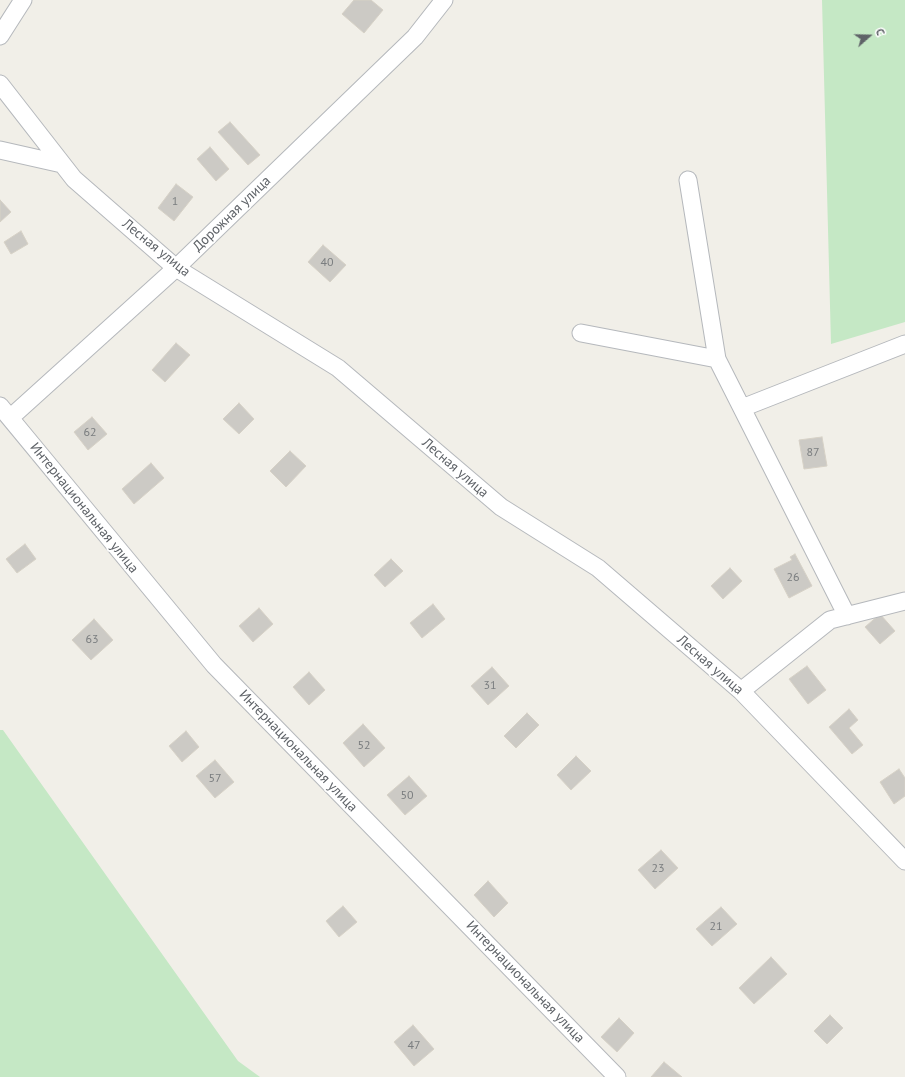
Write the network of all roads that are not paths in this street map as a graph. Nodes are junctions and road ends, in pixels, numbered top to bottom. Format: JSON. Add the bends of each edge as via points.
{"nodes":[{"id":1,"x":23,"y":0,"type":"edge"},
{"id":2,"x":444,"y":0,"type":"edge"},
{"id":3,"x":0,"y":36,"type":"edge"},
{"id":4,"x":0,"y":84,"type":"edge"},
{"id":5,"x":0,"y":150,"type":"edge"},
{"id":6,"x":62,"y":164,"type":"junction"},
{"id":7,"x":688,"y":180,"type":"dead end"},
{"id":8,"x":176,"y":268,"type":"junction"},
{"id":9,"x":581,"y":333,"type":"dead end"},
{"id":10,"x":905,"y":344,"type":"edge"},
{"id":11,"x":717,"y":358,"type":"junction"},
{"id":12,"x":742,"y":408,"type":"junction"},
{"id":13,"x":5,"y":412,"type":"edge"},
{"id":14,"x":905,"y":601,"type":"edge"},
{"id":15,"x":846,"y":616,"type":"junction"},
{"id":16,"x":741,"y":691,"type":"junction"},
{"id":17,"x":905,"y":861,"type":"edge"},
{"id":18,"x":617,"y":1077,"type":"edge"}],
"edges":[{"from":1,"to":3,"type":"street"},
{"from":2,"to":8,"type":"street","name":"Дорожная улица","via":[[415,37]]},
{"from":4,"to":6,"type":"street","name":"Лесная улица"},
{"from":5,"to":6,"type":"street"},
{"from":6,"to":8,"type":"street","name":"Лесная улица","via":[[74,179]]},
{"from":7,"to":11,"type":"street"},
{"from":8,"to":13,"type":"street","name":"Дорожная улица"},
{"from":8,"to":16,"type":"street","name":"Лесная улица","via":[[338,368],[501,507],[598,568]]},
{"from":9,"to":11,"type":"street"},
{"from":10,"to":12,"type":"street"},
{"from":11,"to":12,"type":"street"},
{"from":12,"to":15,"type":"street"},
{"from":13,"to":18,"type":"street","name":"Интернациональная улица","via":[[214,665]]},
{"from":14,"to":15,"type":"street"},
{"from":15,"to":16,"type":"street","via":[[830,620]]},
{"from":16,"to":17,"type":"street","name":"Лесная улица"}]}
